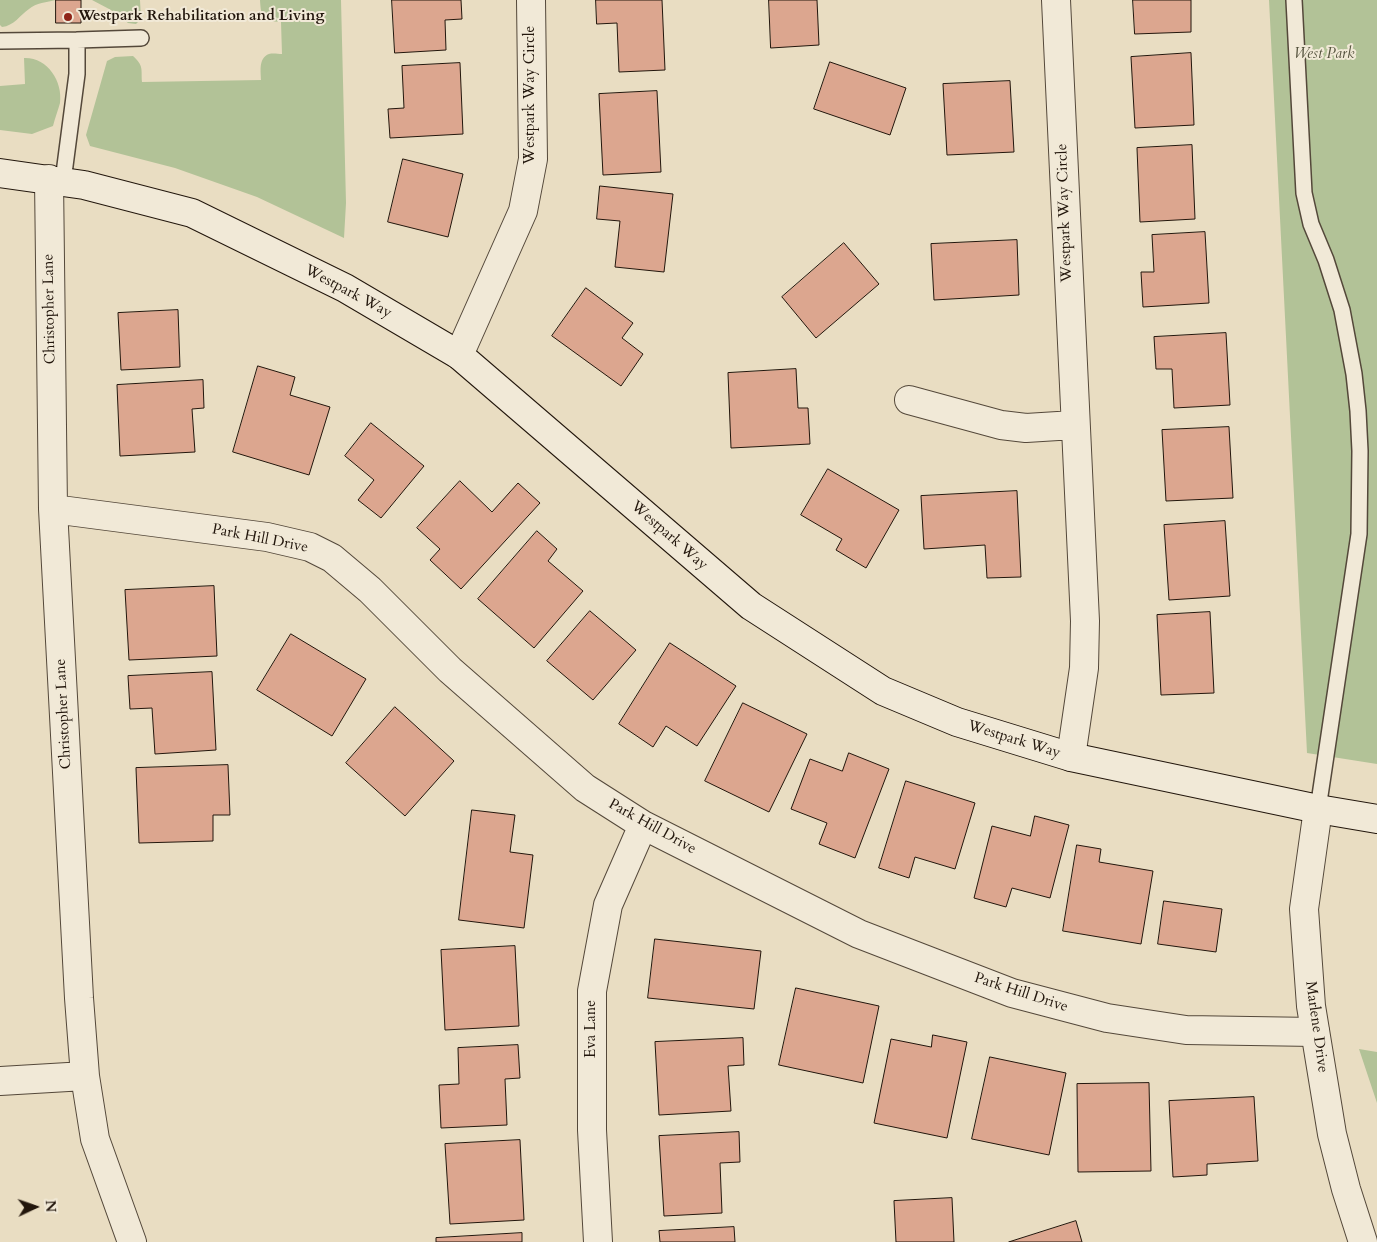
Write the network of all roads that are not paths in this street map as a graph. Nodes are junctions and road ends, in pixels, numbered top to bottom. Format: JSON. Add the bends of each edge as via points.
{"nodes":[{"id":1,"x":531,"y":0,"type":"edge"},
{"id":2,"x":1056,"y":0,"type":"edge"},
{"id":3,"x":1294,"y":0,"type":"edge"},
{"id":4,"x":141,"y":38,"type":"dead end"},
{"id":5,"x":77,"y":40,"type":"junction"},
{"id":6,"x":0,"y":41,"type":"edge"},
{"id":7,"x":0,"y":173,"type":"edge"},
{"id":8,"x":56,"y":180,"type":"junction"},
{"id":9,"x":459,"y":354,"type":"junction"},
{"id":10,"x":909,"y":400,"type":"dead end"},
{"id":11,"x":1074,"y":425,"type":"junction"},
{"id":12,"x":53,"y":509,"type":"junction"},
{"id":13,"x":1071,"y":757,"type":"junction"},
{"id":14,"x":1318,"y":809,"type":"junction"},
{"id":15,"x":1377,"y":819,"type":"edge"},
{"id":16,"x":643,"y":825,"type":"junction"},
{"id":17,"x":1315,"y":1032,"type":"junction"},
{"id":18,"x":85,"y":1076,"type":"junction"},
{"id":19,"x":0,"y":1080,"type":"edge"},
{"id":20,"x":132,"y":1242,"type":"edge"},
{"id":21,"x":598,"y":1242,"type":"edge"},
{"id":22,"x":1363,"y":1242,"type":"edge"}],
"edges":[{"from":1,"to":9,"type":"street","name":"Westpark Way Circle","via":[[533,159],[523,211]]},
{"from":2,"to":11,"type":"street","name":"Westpark Way Circle"},
{"from":3,"to":14,"type":"lane","via":[[1304,193],[1311,224],[1342,310],[1354,374],[1360,451],[1359,534]]},
{"from":4,"to":5,"type":"lane"},
{"from":5,"to":6,"type":"lane"},
{"from":5,"to":8,"type":"lane","via":[[77,74]]},
{"from":7,"to":8,"type":"street","name":"Westpark Way"},
{"from":8,"to":9,"type":"street","name":"Westpark Way","via":[[192,213],[345,288]]},
{"from":8,"to":12,"type":"street","name":"Christopher Lane"},
{"from":9,"to":13,"type":"street","name":"Westpark Way","via":[[751,606],[883,690],[957,722]]},
{"from":10,"to":11,"type":"street","via":[[1001,425],[1026,428]]},
{"from":11,"to":13,"type":"street","name":"Westpark Way Circle","via":[[1085,630],[1084,668]]},
{"from":12,"to":16,"type":"street","name":"Park Hill Drive","via":[[267,537],[310,547],[332,558],[370,590],[450,670],[585,788]]},
{"from":12,"to":18,"type":"street","name":"Christopher Lane"},
{"from":13,"to":14,"type":"street","name":"Westpark Way"},
{"from":14,"to":15,"type":"street","name":"Westpark Way"},
{"from":14,"to":17,"type":"street","name":"Marlene Drive","via":[[1304,909]]},
{"from":16,"to":17,"type":"street","name":"Park Hill Drive","via":[[859,934],[1012,993],[1107,1018],[1186,1030]]},
{"from":16,"to":21,"type":"street","name":"Eva Lane","via":[[608,905],[592,990],[592,1130]]},
{"from":17,"to":22,"type":"street","name":"Marlene Drive","via":[[1332,1134]]},
{"from":18,"to":19,"type":"street"},
{"from":18,"to":20,"type":"street","name":"Christopher Lane","via":[[95,1139]]}]}
